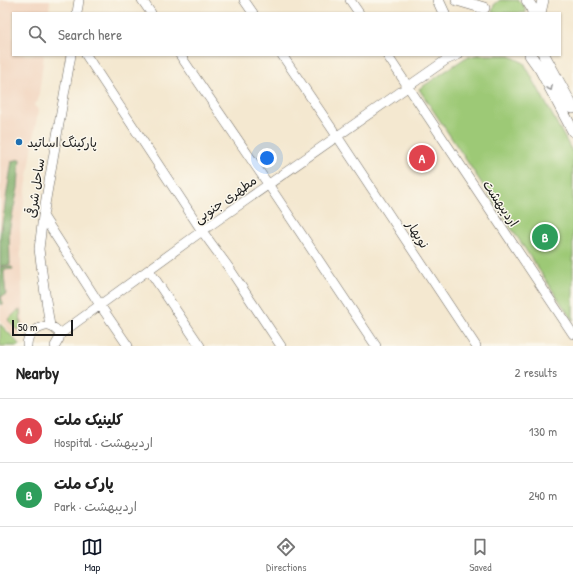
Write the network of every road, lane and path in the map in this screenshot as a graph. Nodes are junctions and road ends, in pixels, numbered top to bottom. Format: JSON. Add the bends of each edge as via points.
{"nodes":[{"id":1,"x":79,"y":0,"type":"edge"},
{"id":2,"x":142,"y":0,"type":"edge"},
{"id":3,"x":244,"y":0,"type":"edge"},
{"id":4,"x":350,"y":0,"type":"edge"},
{"id":5,"x":438,"y":0,"type":"edge"},
{"id":6,"x":457,"y":0,"type":"edge"},
{"id":7,"x":543,"y":0,"type":"edge"},
{"id":8,"x":486,"y":7,"type":"edge"},
{"id":9,"x":533,"y":8,"type":"edge"},
{"id":10,"x":78,"y":12,"type":"edge"},
{"id":11,"x":150,"y":12,"type":"edge"},
{"id":12,"x":252,"y":12,"type":"edge"},
{"id":13,"x":358,"y":12,"type":"edge"},
{"id":14,"x":444,"y":12,"type":"edge"},
{"id":15,"x":71,"y":56,"type":"edge"},
{"id":16,"x":87,"y":56,"type":"edge"},
{"id":17,"x":181,"y":56,"type":"edge"},
{"id":18,"x":283,"y":56,"type":"edge"},
{"id":19,"x":388,"y":56,"type":"edge"},
{"id":20,"x":531,"y":56,"type":"edge"},
{"id":21,"x":545,"y":56,"type":"edge"},
{"id":22,"x":447,"y":57,"type":"edge"},
{"id":23,"x":408,"y":87,"type":"junction"},
{"id":24,"x":573,"y":108,"type":"edge"},
{"id":25,"x":573,"y":131,"type":"edge"},
{"id":26,"x":337,"y":136,"type":"junction"},
{"id":27,"x":268,"y":184,"type":"junction"},
{"id":28,"x":43,"y":216,"type":"junction"},
{"id":29,"x":202,"y":231,"type":"junction"},
{"id":30,"x":149,"y":270,"type":"junction"},
{"id":31,"x":100,"y":304,"type":"junction"},
{"id":32,"x":50,"y":326,"type":"junction"},
{"id":33,"x":60,"y":334,"type":"junction"},
{"id":34,"x":573,"y":334,"type":"edge"},
{"id":35,"x":26,"y":345,"type":"edge"},
{"id":36,"x":55,"y":346,"type":"edge"},
{"id":37,"x":128,"y":346,"type":"edge"},
{"id":38,"x":200,"y":346,"type":"edge"},
{"id":39,"x":281,"y":346,"type":"edge"},
{"id":40,"x":376,"y":346,"type":"edge"},
{"id":41,"x":476,"y":346,"type":"edge"}],
"edges":[{"from":1,"to":10,"type":"street"},
{"from":2,"to":11,"type":"street"},
{"from":3,"to":12,"type":"street"},
{"from":4,"to":13,"type":"street"},
{"from":5,"to":14,"type":"main road"},
{"from":6,"to":8,"type":"main road"},
{"from":7,"to":9,"type":"main road"},
{"from":15,"to":28,"type":"street","name":"ساحل شرقی"},
{"from":16,"to":29,"type":"street"},
{"from":17,"to":27,"type":"street"},
{"from":18,"to":26,"type":"street","name":"نوبهار"},
{"from":19,"to":23,"type":"street","name":"اردیبهشت"},
{"from":20,"to":25,"type":"main road","one_way":true},
{"from":21,"to":24,"type":"main road"},
{"from":22,"to":23,"type":"street","name":"مطهری جنوبی"},
{"from":23,"to":26,"type":"street","name":"مطهری جنوبی"},
{"from":23,"to":34,"type":"street","name":"اردیبهشت"},
{"from":26,"to":27,"type":"street","name":"مطهری جنوبی"},
{"from":26,"to":41,"type":"street","name":"نوبهار"},
{"from":27,"to":29,"type":"street","name":"مطهری جنوبی"},
{"from":27,"to":40,"type":"street"},
{"from":28,"to":31,"type":"street"},
{"from":28,"to":32,"type":"street","name":"ساحل شرقی","via":[[39,249]]},
{"from":29,"to":30,"type":"street","name":"مطهری جنوبی"},
{"from":29,"to":39,"type":"street"},
{"from":30,"to":31,"type":"street","name":"مطهری جنوبی"},
{"from":30,"to":38,"type":"street"},
{"from":31,"to":33,"type":"street","name":"مطهری جنوبی"},
{"from":31,"to":37,"type":"street"},
{"from":32,"to":33,"type":"street"},
{"from":32,"to":35,"type":"street","via":[[41,327],[31,333]]},
{"from":33,"to":36,"type":"street"}]}
